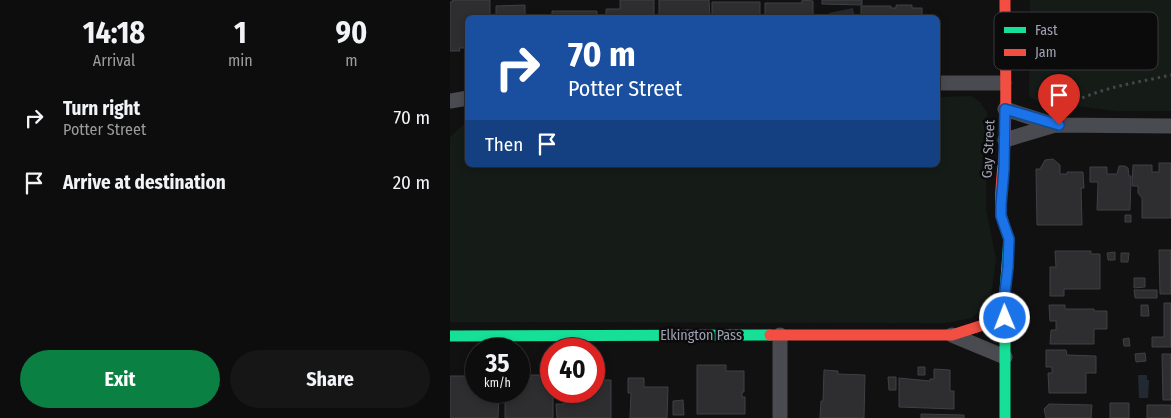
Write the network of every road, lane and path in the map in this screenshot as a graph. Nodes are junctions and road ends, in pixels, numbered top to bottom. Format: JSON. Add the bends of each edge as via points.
{"nodes":[{"id":1,"x":1004,"y":70,"type":"edge"},
{"id":2,"x":1171,"y":75,"type":"edge"},
{"id":3,"x":940,"y":83,"type":"edge"},
{"id":4,"x":1004,"y":84,"type":"junction"},
{"id":5,"x":465,"y":98,"type":"edge"},
{"id":6,"x":450,"y":101,"type":"edge"},
{"id":7,"x":1005,"y":109,"type":"junction"},
{"id":8,"x":1057,"y":118,"type":"junction"},
{"id":9,"x":1171,"y":126,"type":"edge"},
{"id":10,"x":1005,"y":140,"type":"junction"},
{"id":11,"x":1005,"y":318,"type":"junction"},
{"id":12,"x":780,"y":335,"type":"junction"},
{"id":13,"x":952,"y":335,"type":"junction"},
{"id":14,"x":450,"y":336,"type":"edge"},
{"id":15,"x":1005,"y":357,"type":"junction"},
{"id":16,"x":780,"y":418,"type":"edge"},
{"id":17,"x":1006,"y":418,"type":"edge"}],
"edges":[{"from":1,"to":4,"type":"street","name":"Gay Street"},
{"from":2,"to":8,"type":"path","via":[[1075,101]]},
{"from":3,"to":4,"type":"street"},
{"from":4,"to":7,"type":"street","name":"Gay Street"},
{"from":5,"to":6,"type":"street"},
{"from":7,"to":8,"type":"street"},
{"from":7,"to":10,"type":"street","name":"Gay Street"},
{"from":8,"to":9,"type":"street"},
{"from":8,"to":10,"type":"street"},
{"from":10,"to":11,"type":"street","name":"Gay Street","via":[[1001,216],[1009,239]]},
{"from":11,"to":13,"type":"street","name":"Elkington Pass"},
{"from":11,"to":15,"type":"street","name":"Gay Street"},
{"from":12,"to":13,"type":"street","name":"Elkington Pass"},
{"from":12,"to":14,"type":"street","name":"Elkington Pass"},
{"from":12,"to":16,"type":"street"},
{"from":13,"to":15,"type":"street","name":"Elkington Pass"},
{"from":15,"to":17,"type":"street","name":"Gay Street"}]}
